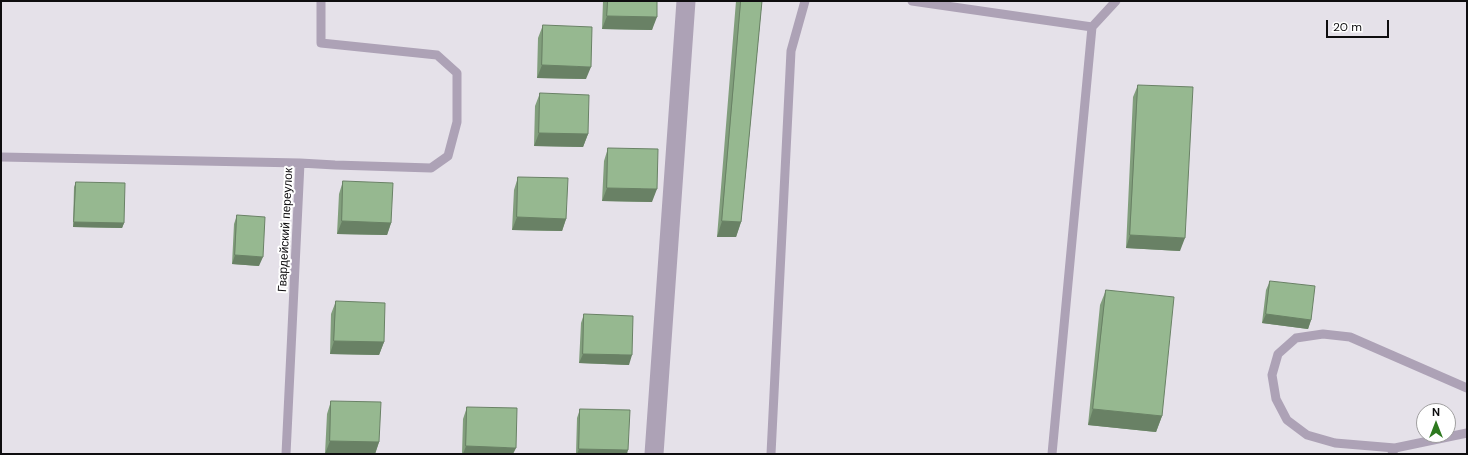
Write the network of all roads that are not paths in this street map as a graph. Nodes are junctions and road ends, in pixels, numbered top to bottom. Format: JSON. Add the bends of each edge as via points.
{"nodes":[{"id":1,"x":321,"y":1,"type":"edge"},
{"id":2,"x":686,"y":1,"type":"edge"},
{"id":3,"x":805,"y":1,"type":"edge"},
{"id":4,"x":912,"y":1,"type":"edge"},
{"id":5,"x":1116,"y":1,"type":"edge"},
{"id":6,"x":1092,"y":27,"type":"junction"},
{"id":7,"x":1,"y":157,"type":"edge"},
{"id":8,"x":300,"y":163,"type":"junction"},
{"id":9,"x":1467,"y":388,"type":"edge"},
{"id":10,"x":1467,"y":433,"type":"edge"},
{"id":11,"x":1394,"y":451,"type":"edge"},
{"id":12,"x":286,"y":454,"type":"edge"},
{"id":13,"x":654,"y":454,"type":"edge"},
{"id":14,"x":771,"y":454,"type":"edge"},
{"id":15,"x":1052,"y":454,"type":"edge"}],
"edges":[{"from":1,"to":8,"type":"lane","name":"Гвардейский переулок","via":[[321,44],[437,55],[457,73],[457,122],[448,156],[431,168]]},
{"from":2,"to":13,"type":"street"},
{"from":3,"to":14,"type":"lane","via":[[791,51]]},
{"from":4,"to":6,"type":"lane"},
{"from":5,"to":6,"type":"lane"},
{"from":6,"to":15,"type":"lane"},
{"from":7,"to":8,"type":"lane"},
{"from":8,"to":12,"type":"lane","name":"Гвардейский переулок"},
{"from":9,"to":11,"type":"lane","via":[[1350,337],[1323,334],[1296,338],[1278,354],[1272,375],[1276,399],[1287,420],[1307,435],[1335,443]]},
{"from":10,"to":11,"type":"lane"}]}
